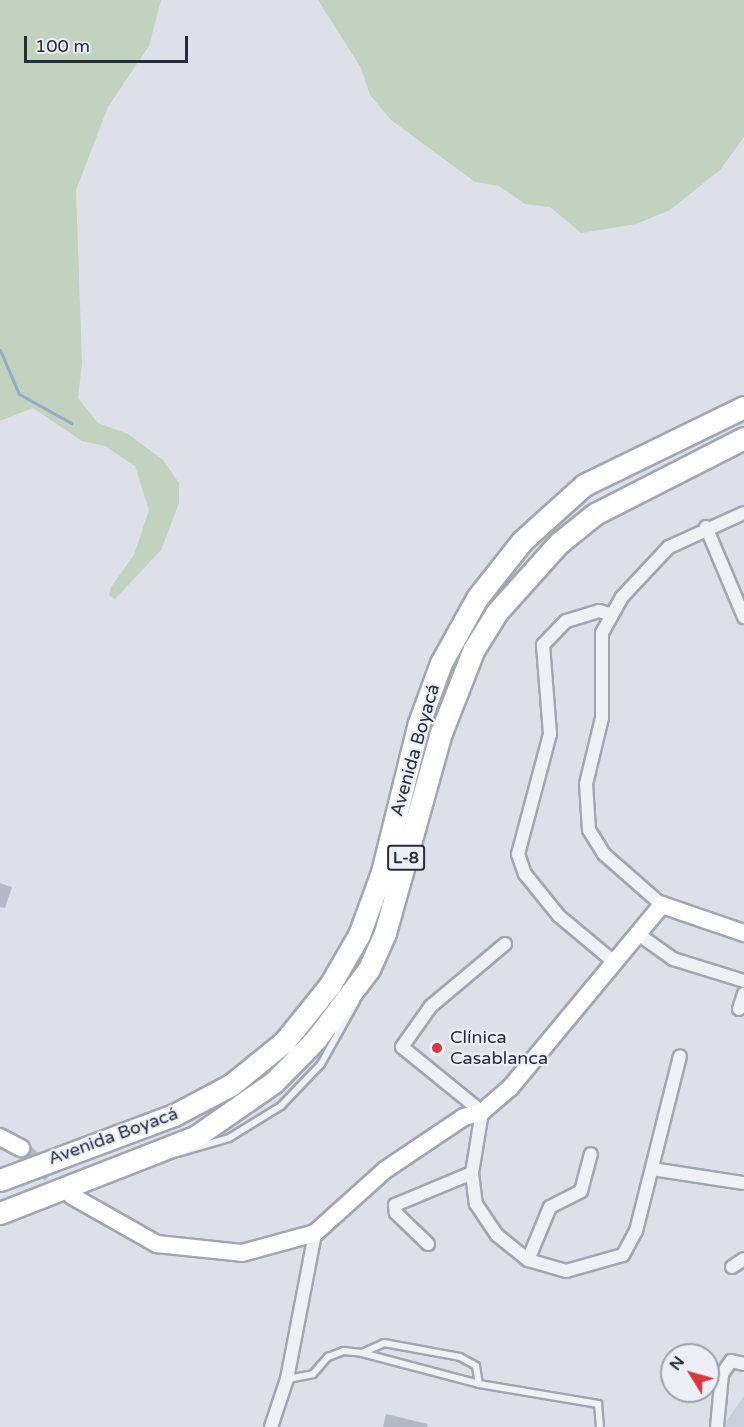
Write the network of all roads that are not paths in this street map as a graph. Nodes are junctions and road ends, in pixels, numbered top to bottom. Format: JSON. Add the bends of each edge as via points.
{"nodes":[{"id":1,"x":744,"y":407,"type":"edge"},
{"id":2,"x":744,"y":438,"type":"edge"},
{"id":3,"x":744,"y":513,"type":"edge"},
{"id":4,"x":706,"y":527,"type":"junction"},
{"id":5,"x":609,"y":614,"type":"junction"},
{"id":6,"x":744,"y":617,"type":"edge"},
{"id":7,"x":662,"y":905,"type":"junction"},
{"id":8,"x":744,"y":933,"type":"edge"},
{"id":9,"x":638,"y":934,"type":"junction"},
{"id":10,"x":505,"y":944,"type":"dead end"},
{"id":11,"x":614,"y":962,"type":"junction"},
{"id":12,"x":744,"y":981,"type":"edge"},
{"id":13,"x":744,"y":994,"type":"edge"},
{"id":14,"x":739,"y":1009,"type":"dead end"},
{"id":15,"x":680,"y":1056,"type":"dead end"},
{"id":16,"x":483,"y":1112,"type":"junction"},
{"id":17,"x":0,"y":1137,"type":"edge"},
{"id":18,"x":21,"y":1148,"type":"tunnel mouth"},
{"id":19,"x":591,"y":1154,"type":"dead end"},
{"id":20,"x":652,"y":1169,"type":"junction"},
{"id":21,"x":472,"y":1173,"type":"junction"},
{"id":22,"x":0,"y":1180,"type":"edge"},
{"id":23,"x":744,"y":1183,"type":"edge"},
{"id":24,"x":72,"y":1196,"type":"tunnel mouth"},
{"id":25,"x":0,"y":1213,"type":"edge"},
{"id":26,"x":315,"y":1233,"type":"junction"},
{"id":27,"x":428,"y":1244,"type":"dead end"},
{"id":28,"x":744,"y":1259,"type":"edge"},
{"id":29,"x":528,"y":1260,"type":"junction"},
{"id":30,"x":732,"y":1267,"type":"dead end"},
{"id":31,"x":362,"y":1353,"type":"junction"},
{"id":32,"x":744,"y":1364,"type":"edge"},
{"id":33,"x":287,"y":1379,"type":"junction"},
{"id":34,"x":479,"y":1384,"type":"junction"},
{"id":35,"x":271,"y":1427,"type":"edge"},
{"id":36,"x":600,"y":1427,"type":"edge"},
{"id":37,"x":717,"y":1427,"type":"edge"}],
"edges":[{"from":1,"to":22,"type":"highway","name":"Avenida Boyacá","number":"L-8","via":[[584,485],[522,541],[495,574],[441,663],[359,935],[311,1012],[284,1042],[231,1085],[174,1115]]},
{"from":2,"to":25,"type":"highway","name":"Avenida Boyacá","number":"L-8","via":[[595,514],[559,543],[497,612],[474,648],[441,733],[386,933],[369,969],[316,1040],[274,1082],[195,1137]]},
{"from":3,"to":4,"type":"street"},
{"from":4,"to":5,"type":"street","via":[[669,547]]},
{"from":4,"to":6,"type":"street"},
{"from":5,"to":7,"type":"street","via":[[600,646],[602,718],[586,784],[589,830],[604,854]]},
{"from":5,"to":11,"type":"street","via":[[599,611],[566,621],[543,645],[550,734],[518,854],[525,874],[559,916]]},
{"from":7,"to":8,"type":"main road"},
{"from":7,"to":9,"type":"main road"},
{"from":9,"to":11,"type":"main road"},
{"from":9,"to":12,"type":"street","via":[[673,959]]},
{"from":10,"to":16,"type":"street","via":[[431,1006],[402,1047]]},
{"from":11,"to":16,"type":"main road","via":[[541,1054]]},
{"from":13,"to":14,"type":"street"},
{"from":15,"to":20,"type":"street"},
{"from":16,"to":21,"type":"street"},
{"from":16,"to":26,"type":"main road","via":[[464,1117],[385,1170]]},
{"from":17,"to":18,"type":"main road"},
{"from":19,"to":29,"type":"street","via":[[581,1191],[550,1207]]},
{"from":20,"to":23,"type":"street"},
{"from":20,"to":29,"type":"street","via":[[636,1231],[622,1255],[566,1271]]},
{"from":21,"to":27,"type":"street","via":[[398,1200],[396,1213]]},
{"from":21,"to":29,"type":"street","via":[[482,1217]]},
{"from":24,"to":26,"type":"main road","via":[[157,1244],[242,1253]]},
{"from":26,"to":33,"type":"street"},
{"from":28,"to":30,"type":"street"},
{"from":31,"to":33,"type":"lane","via":[[344,1351],[328,1357],[313,1374]]},
{"from":31,"to":34,"type":"lane"},
{"from":31,"to":34,"type":"lane","via":[[384,1343],[460,1357],[476,1366]]},
{"from":32,"to":37,"type":"street","via":[[731,1361],[722,1374]]},
{"from":33,"to":35,"type":"street"},
{"from":34,"to":36,"type":"lane","via":[[598,1404]]}]}
